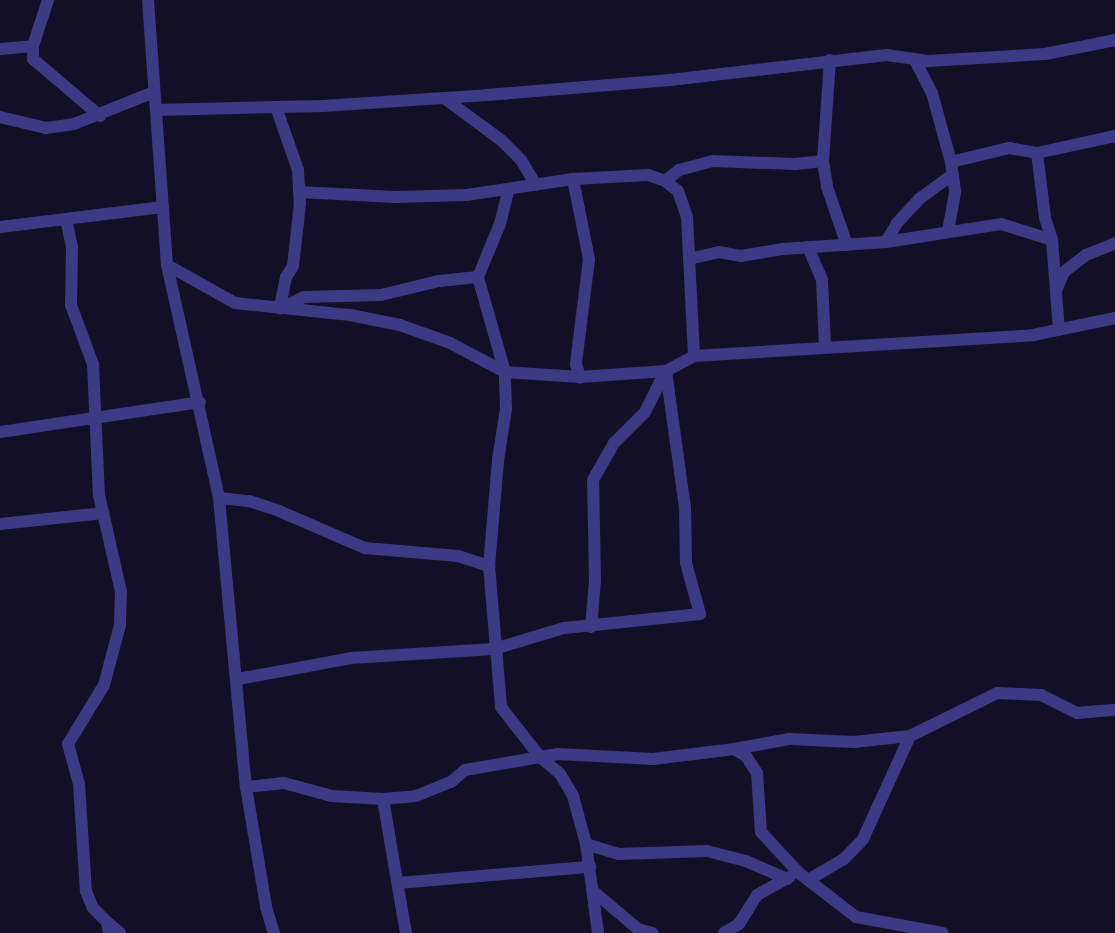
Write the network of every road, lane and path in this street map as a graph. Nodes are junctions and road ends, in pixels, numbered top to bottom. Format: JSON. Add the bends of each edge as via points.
{"nodes":[{"id":1,"x":48,"y":0,"type":"edge"},
{"id":2,"x":148,"y":0,"type":"edge"},
{"id":3,"x":1115,"y":40,"type":"edge"},
{"id":4,"x":33,"y":46,"type":"junction"},
{"id":5,"x":0,"y":49,"type":"edge"},
{"id":6,"x":830,"y":60,"type":"junction"},
{"id":7,"x":915,"y":60,"type":"junction"},
{"id":8,"x":154,"y":92,"type":"junction"},
{"id":9,"x":444,"y":98,"type":"junction"},
{"id":10,"x":276,"y":107,"type":"junction"},
{"id":11,"x":156,"y":110,"type":"junction"},
{"id":12,"x":0,"y":117,"type":"edge"},
{"id":13,"x":100,"y":117,"type":"junction"},
{"id":14,"x":1115,"y":136,"type":"edge"},
{"id":15,"x":1037,"y":153,"type":"junction"},
{"id":16,"x":823,"y":161,"type":"junction"},
{"id":17,"x":951,"y":162,"type":"junction"},
{"id":18,"x":952,"y":175,"type":"junction"},
{"id":19,"x":573,"y":179,"type":"junction"},
{"id":20,"x":665,"y":181,"type":"junction"},
{"id":21,"x":536,"y":185,"type":"junction"},
{"id":22,"x":509,"y":189,"type":"junction"},
{"id":23,"x":299,"y":192,"type":"junction"},
{"id":24,"x":163,"y":207,"type":"junction"},
{"id":25,"x":66,"y":219,"type":"junction"},
{"id":26,"x":0,"y":227,"type":"edge"},
{"id":27,"x":948,"y":230,"type":"junction"},
{"id":28,"x":1052,"y":240,"type":"junction"},
{"id":29,"x":886,"y":242,"type":"junction"},
{"id":30,"x":1115,"y":243,"type":"edge"},
{"id":31,"x":847,"y":245,"type":"junction"},
{"id":32,"x":808,"y":247,"type":"junction"},
{"id":33,"x":689,"y":259,"type":"junction"},
{"id":34,"x":167,"y":265,"type":"junction"},
{"id":35,"x":478,"y":278,"type":"junction"},
{"id":36,"x":1056,"y":291,"type":"junction"},
{"id":37,"x":280,"y":308,"type":"junction"},
{"id":38,"x":1115,"y":318,"type":"edge"},
{"id":39,"x":1059,"y":330,"type":"junction"},
{"id":40,"x":825,"y":346,"type":"junction"},
{"id":41,"x":693,"y":356,"type":"junction"},
{"id":42,"x":666,"y":371,"type":"junction"},
{"id":43,"x":505,"y":372,"type":"junction"},
{"id":44,"x":580,"y":377,"type":"junction"},
{"id":45,"x":200,"y":402,"type":"junction"},
{"id":46,"x":95,"y":417,"type":"junction"},
{"id":47,"x":0,"y":432,"type":"edge"},
{"id":48,"x":219,"y":498,"type":"junction"},
{"id":49,"x":103,"y":513,"type":"junction"},
{"id":50,"x":0,"y":524,"type":"edge"},
{"id":51,"x":489,"y":566,"type":"junction"},
{"id":52,"x":591,"y":627,"type":"junction"},
{"id":53,"x":494,"y":649,"type":"junction"},
{"id":54,"x":238,"y":679,"type":"junction"},
{"id":55,"x":1115,"y":710,"type":"edge"},
{"id":56,"x":910,"y":736,"type":"junction"},
{"id":57,"x":734,"y":748,"type":"junction"},
{"id":58,"x":540,"y":757,"type":"junction"},
{"id":59,"x":246,"y":787,"type":"junction"},
{"id":60,"x":383,"y":799,"type":"junction"},
{"id":61,"x":586,"y":844,"type":"junction"},
{"id":62,"x":590,"y":867,"type":"junction"},
{"id":63,"x":804,"y":877,"type":"junction"},
{"id":64,"x":787,"y":879,"type":"junction"},
{"id":65,"x":398,"y":883,"type":"junction"},
{"id":66,"x":593,"y":891,"type":"junction"},
{"id":67,"x":108,"y":927,"type":"edge"},
{"id":68,"x":120,"y":933,"type":"edge"},
{"id":69,"x":274,"y":933,"type":"edge"},
{"id":70,"x":406,"y":933,"type":"edge"},
{"id":71,"x":598,"y":933,"type":"edge"},
{"id":72,"x":652,"y":933,"type":"edge"},
{"id":73,"x":724,"y":933,"type":"edge"},
{"id":74,"x":943,"y":933,"type":"edge"}],
"edges":[{"from":1,"to":4,"type":"street"},
{"from":2,"to":8,"type":"street"},
{"from":3,"to":7,"type":"street","via":[[1045,54]]},
{"from":4,"to":5,"type":"street"},
{"from":4,"to":13,"type":"street","via":[[33,58]]},
{"from":6,"to":7,"type":"street","via":[[887,55]]},
{"from":6,"to":9,"type":"street","via":[[670,80]]},
{"from":6,"to":16,"type":"street"},
{"from":7,"to":17,"type":"street","via":[[932,93]]},
{"from":8,"to":11,"type":"street"},
{"from":8,"to":13,"type":"street"},
{"from":9,"to":10,"type":"street"},
{"from":9,"to":21,"type":"street","via":[[501,140],[522,160]]},
{"from":10,"to":11,"type":"street"},
{"from":10,"to":23,"type":"street","via":[[298,170]]},
{"from":11,"to":24,"type":"street"},
{"from":12,"to":13,"type":"street","via":[[46,128]]},
{"from":14,"to":15,"type":"street"},
{"from":15,"to":17,"type":"street","via":[[1009,148]]},
{"from":15,"to":28,"type":"street"},
{"from":16,"to":20,"type":"street","via":[[712,161],[679,170]]},
{"from":16,"to":31,"type":"street","via":[[827,187]]},
{"from":17,"to":18,"type":"street"},
{"from":18,"to":27,"type":"street","via":[[955,192]]},
{"from":18,"to":29,"type":"street","via":[[920,199],[897,223]]},
{"from":19,"to":20,"type":"street","via":[[648,175]]},
{"from":19,"to":21,"type":"street"},
{"from":19,"to":44,"type":"street","via":[[589,259],[576,364]]},
{"from":20,"to":33,"type":"street","via":[[678,191],[687,217]]},
{"from":21,"to":22,"type":"street"},
{"from":22,"to":23,"type":"street","via":[[467,195],[395,197]]},
{"from":22,"to":35,"type":"street","via":[[500,224]]},
{"from":23,"to":37,"type":"street","via":[[292,266]]},
{"from":24,"to":25,"type":"street"},
{"from":24,"to":34,"type":"street"},
{"from":25,"to":26,"type":"street"},
{"from":25,"to":46,"type":"street","via":[[72,248],[71,305],[93,364]]},
{"from":27,"to":28,"type":"street","via":[[1001,224]]},
{"from":27,"to":29,"type":"street"},
{"from":28,"to":36,"type":"street"},
{"from":29,"to":31,"type":"street"},
{"from":30,"to":36,"type":"street","via":[[1086,255],[1064,272]]},
{"from":31,"to":32,"type":"street"},
{"from":32,"to":33,"type":"street","via":[[741,256],[719,252]]},
{"from":32,"to":40,"type":"street","via":[[822,280]]},
{"from":33,"to":41,"type":"street"},
{"from":34,"to":37,"type":"street","via":[[222,299]]},
{"from":34,"to":45,"type":"street"},
{"from":35,"to":37,"type":"street","via":[[439,281],[381,295],[304,297]]},
{"from":35,"to":43,"type":"street"},
{"from":36,"to":39,"type":"street"},
{"from":37,"to":43,"type":"street","via":[[400,325],[450,343]]},
{"from":38,"to":39,"type":"street"},
{"from":39,"to":40,"type":"street","via":[[1033,335]]},
{"from":40,"to":41,"type":"street"},
{"from":41,"to":42,"type":"street"},
{"from":42,"to":44,"type":"street"},
{"from":42,"to":52,"type":"street","via":[[645,412],[614,443],[593,480],[595,580]]},
{"from":42,"to":52,"type":"street","via":[[685,508],[686,563],[700,614]]},
{"from":43,"to":44,"type":"street"},
{"from":43,"to":51,"type":"street","via":[[506,409]]},
{"from":45,"to":46,"type":"street"},
{"from":45,"to":48,"type":"street"},
{"from":46,"to":47,"type":"street"},
{"from":46,"to":49,"type":"street"},
{"from":48,"to":51,"type":"street","via":[[249,501],[279,511],[365,549],[458,556]]},
{"from":48,"to":54,"type":"street"},
{"from":49,"to":50,"type":"street"},
{"from":49,"to":67,"type":"street","via":[[121,592],[120,625],[100,696],[68,747],[79,784],[86,891]]},
{"from":51,"to":53,"type":"street"},
{"from":52,"to":53,"type":"street","via":[[564,628]]},
{"from":53,"to":54,"type":"street","via":[[351,658]]},
{"from":53,"to":58,"type":"street","via":[[501,707]]},
{"from":54,"to":59,"type":"street"},
{"from":55,"to":56,"type":"street","via":[[1077,713],[1041,695],[997,693]]},
{"from":56,"to":57,"type":"street","via":[[854,742],[789,739]]},
{"from":56,"to":63,"type":"street","via":[[863,839],[844,859]]},
{"from":57,"to":58,"type":"street","via":[[653,759],[558,754]]},
{"from":57,"to":63,"type":"street","via":[[746,756],[757,773],[761,832]]},
{"from":58,"to":60,"type":"street","via":[[465,770],[451,782],[416,796]]},
{"from":58,"to":61,"type":"street","via":[[567,784],[579,810]]},
{"from":59,"to":60,"type":"street","via":[[284,783],[332,796]]},
{"from":59,"to":69,"type":"street"},
{"from":60,"to":65,"type":"street"},
{"from":61,"to":62,"type":"street"},
{"from":61,"to":64,"type":"street","via":[[619,854],[707,851],[746,861]]},
{"from":62,"to":65,"type":"street"},
{"from":62,"to":66,"type":"street"},
{"from":63,"to":64,"type":"street"},
{"from":63,"to":74,"type":"street","via":[[856,917]]},
{"from":64,"to":73,"type":"street","via":[[757,895],[739,924]]},
{"from":65,"to":70,"type":"street"},
{"from":66,"to":71,"type":"street"},
{"from":66,"to":72,"type":"street","via":[[638,929]]},
{"from":67,"to":68,"type":"street"}]}
